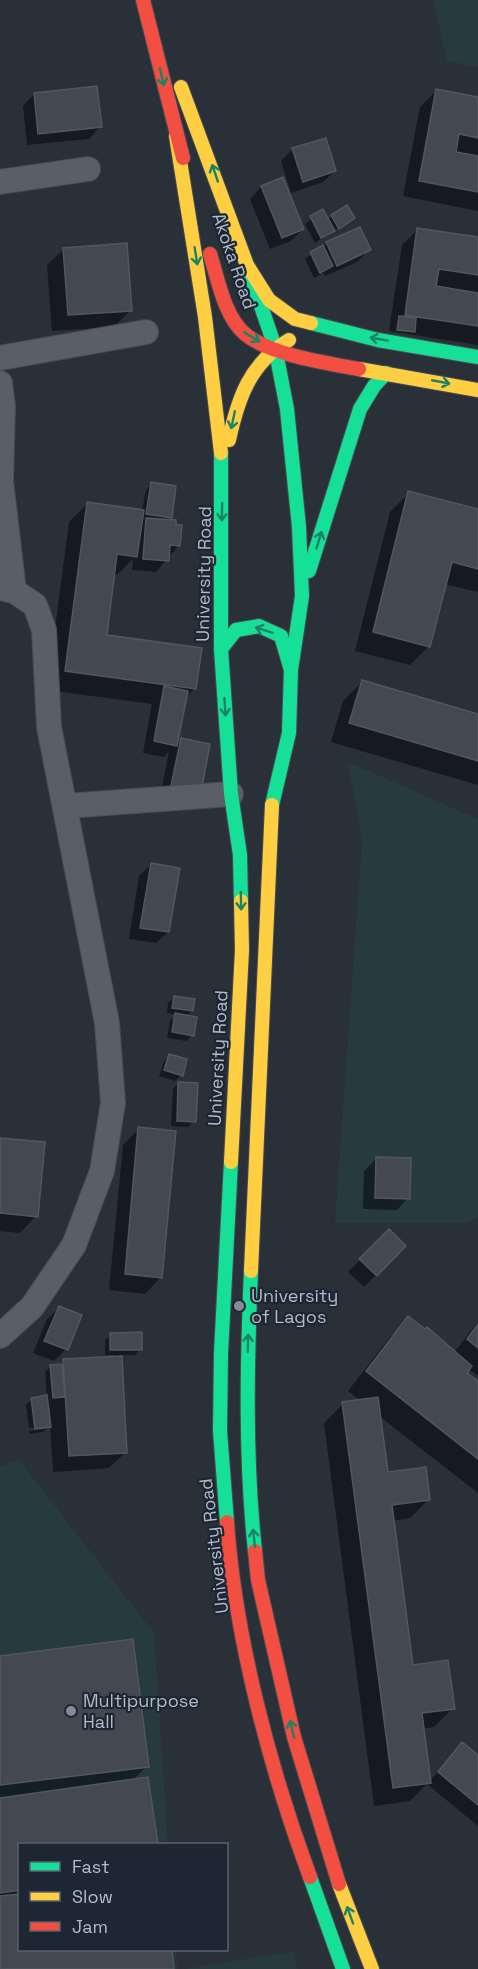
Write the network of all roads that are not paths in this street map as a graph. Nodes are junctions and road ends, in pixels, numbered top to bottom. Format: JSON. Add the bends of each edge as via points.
{"nodes":[{"id":1,"x":144,"y":0,"type":"edge"},
{"id":2,"x":176,"y":136,"type":"junction"},
{"id":3,"x":88,"y":169,"type":"dead end"},
{"id":4,"x":0,"y":182,"type":"edge"},
{"id":5,"x":247,"y":265,"type":"junction"},
{"id":6,"x":327,"y":327,"type":"junction"},
{"id":7,"x":146,"y":332,"type":"dead end"},
{"id":8,"x":274,"y":347,"type":"junction"},
{"id":9,"x":478,"y":357,"type":"edge"},
{"id":10,"x":0,"y":358,"type":"edge"},
{"id":11,"x":386,"y":373,"type":"junction"},
{"id":12,"x":0,"y":383,"type":"edge"},
{"id":13,"x":478,"y":390,"type":"edge"},
{"id":14,"x":223,"y":470,"type":"junction"},
{"id":15,"x":7,"y":590,"type":"edge"},
{"id":16,"x":302,"y":596,"type":"junction"},
{"id":17,"x":221,"y":649,"type":"junction"},
{"id":18,"x":291,"y":670,"type":"junction"},
{"id":19,"x":231,"y":794,"type":"junction"},
{"id":20,"x":66,"y":806,"type":"junction"},
{"id":21,"x":0,"y":1336,"type":"edge"},
{"id":22,"x":342,"y":1969,"type":"edge"},
{"id":23,"x":372,"y":1969,"type":"edge"}],
"edges":[{"from":1,"to":2,"type":"main road","name":"Akoka Road","one_way":true},
{"from":5,"to":1,"type":"main road","one_way":true,"via":[[201,135]]},
{"from":2,"to":8,"type":"main road","name":"Akoka Road","one_way":true,"via":[[216,275],[236,322],[246,334]]},
{"from":2,"to":14,"type":"main road","name":"University Road","one_way":true,"via":[[206,317]]},
{"from":3,"to":4,"type":"street"},
{"from":5,"to":6,"type":"main road","via":[[269,300],[285,314]]},
{"from":5,"to":8,"type":"main road"},
{"from":6,"to":8,"type":"main road"},
{"from":9,"to":6,"type":"main road","one_way":true},
{"from":7,"to":10,"type":"street"},
{"from":8,"to":11,"type":"main road","name":"Akoka Road"},
{"from":8,"to":14,"type":"main road","one_way":true,"via":[[246,379],[238,395]]},
{"from":8,"to":16,"type":"main road","via":[[288,421]]},
{"from":11,"to":13,"type":"main road","name":"Akoka Road","one_way":true},
{"from":16,"to":11,"type":"main road","one_way":true,"via":[[360,410]]},
{"from":12,"to":15,"type":"street"},
{"from":14,"to":17,"type":"main road","name":"University Road","one_way":true},
{"from":15,"to":20,"type":"street","via":[[35,605],[44,630],[49,728]]},
{"from":16,"to":18,"type":"main road"},
{"from":18,"to":17,"type":"main road","one_way":true,"via":[[281,636],[259,626],[236,630]]},
{"from":17,"to":19,"type":"main road","name":"University Road","one_way":true},
{"from":23,"to":18,"type":"main road","one_way":true,"via":[[338,1881],[294,1737],[258,1580],[250,1503],[247,1364],[270,814],[289,733]]},
{"from":19,"to":20,"type":"street"},
{"from":19,"to":22,"type":"main road","name":"University Road","one_way":true,"via":[[240,855],[242,950],[221,1341],[220,1431],[227,1527],[249,1659],[273,1760],[295,1837]]},
{"from":20,"to":21,"type":"street","via":[[107,1023],[113,1103],[102,1171],[74,1245],[32,1307]]}]}
